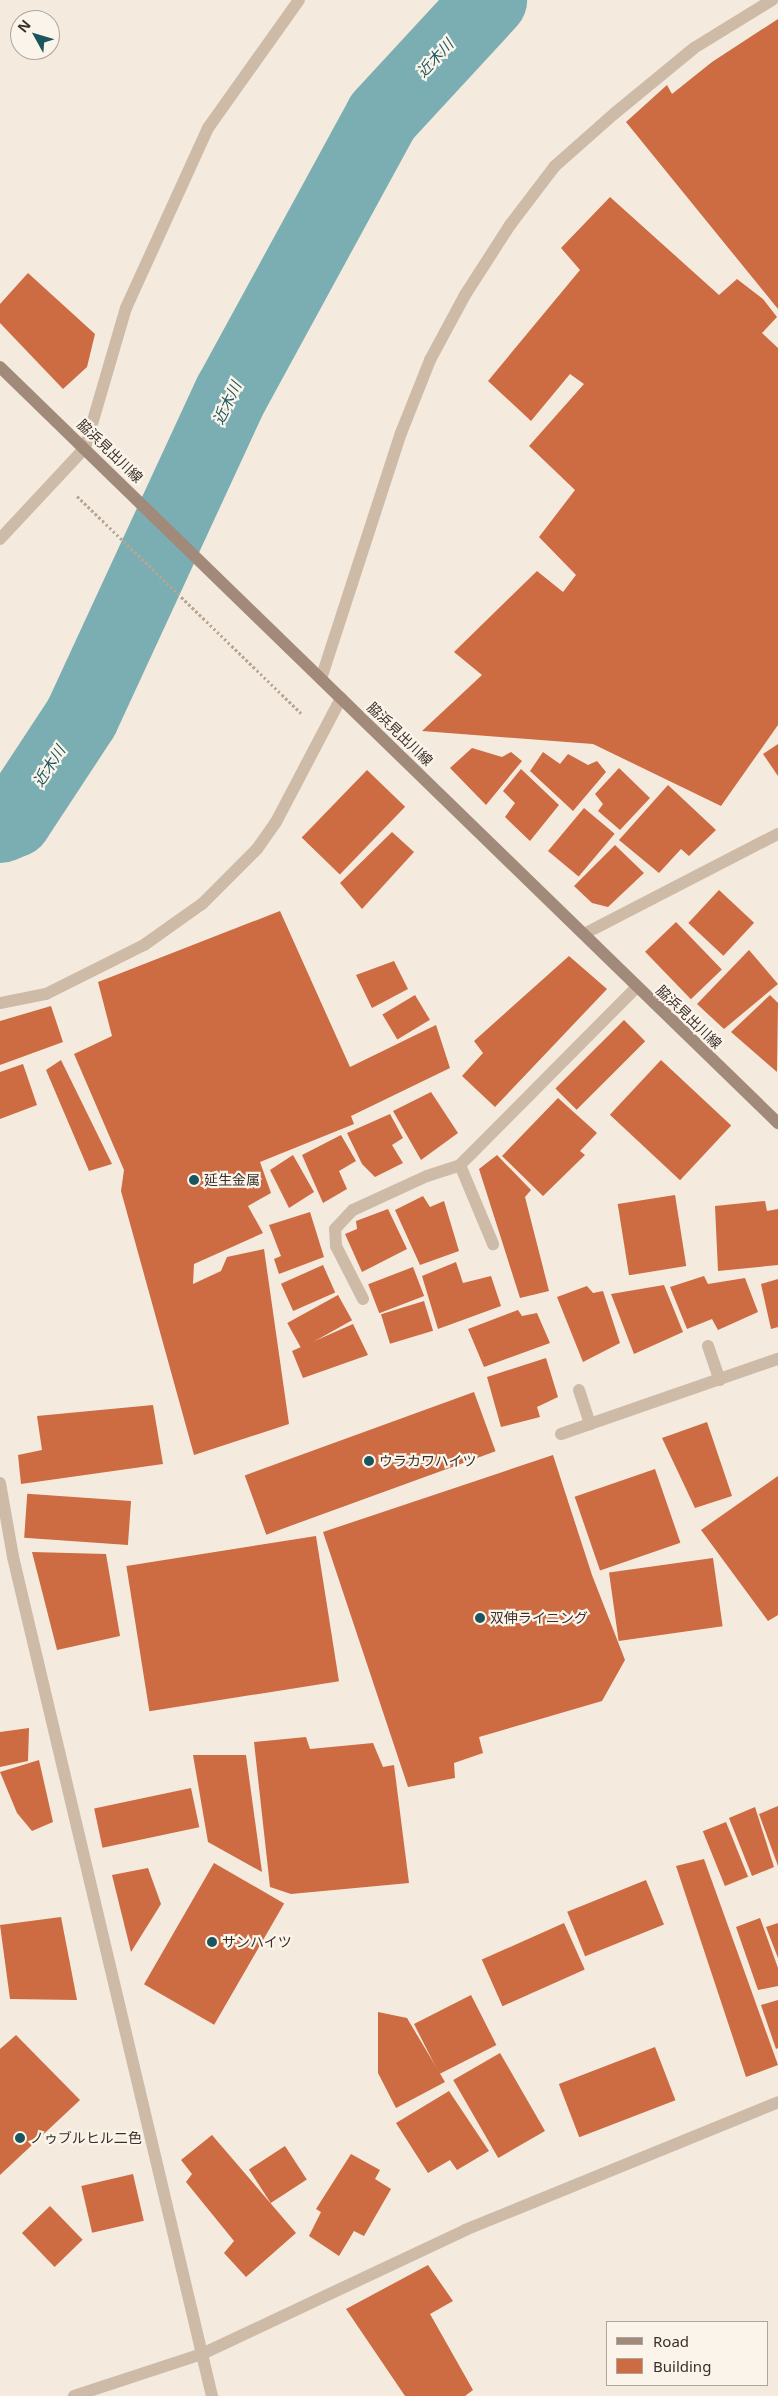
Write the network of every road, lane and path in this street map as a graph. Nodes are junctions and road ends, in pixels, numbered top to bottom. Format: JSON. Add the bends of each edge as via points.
{"nodes":[{"id":1,"x":299,"y":0,"type":"edge"},
{"id":2,"x":772,"y":0,"type":"edge"},
{"id":3,"x":0,"y":367,"type":"edge"},
{"id":4,"x":85,"y":448,"type":"junction"},
{"id":5,"x":58,"y":477,"type":"junction"},
{"id":6,"x":0,"y":539,"type":"edge"},
{"id":7,"x":321,"y":679,"type":"junction"},
{"id":8,"x":341,"y":698,"type":"junction"},
{"id":9,"x":324,"y":734,"type":"junction"},
{"id":10,"x":778,"y":834,"type":"edge"},
{"id":11,"x":584,"y":934,"type":"junction"},
{"id":12,"x":637,"y":987,"type":"junction"},
{"id":13,"x":0,"y":1003,"type":"edge"},
{"id":14,"x":778,"y":1123,"type":"edge"},
{"id":15,"x":460,"y":1165,"type":"junction"},
{"id":16,"x":493,"y":1244,"type":"dead end"},
{"id":17,"x":363,"y":1299,"type":"dead end"},
{"id":18,"x":708,"y":1346,"type":"dead end"},
{"id":19,"x":778,"y":1359,"type":"edge"},
{"id":20,"x":720,"y":1380,"type":"junction"},
{"id":21,"x":579,"y":1390,"type":"dead end"},
{"id":22,"x":590,"y":1424,"type":"junction"},
{"id":23,"x":561,"y":1434,"type":"dead end"},
{"id":24,"x":0,"y":1483,"type":"edge"},
{"id":25,"x":4,"y":1535,"type":"edge"},
{"id":26,"x":778,"y":2102,"type":"edge"},
{"id":27,"x":202,"y":2354,"type":"junction"},
{"id":28,"x":74,"y":2396,"type":"edge"},
{"id":29,"x":212,"y":2396,"type":"edge"}],
"edges":[{"from":1,"to":4,"type":"street","via":[[208,128],[126,308]]},
{"from":2,"to":7,"type":"street","via":[[694,48],[615,112],[555,166],[510,225],[465,295],[430,360],[401,433]]},
{"from":3,"to":4,"type":"street","name":"脇浜見出川線"},
{"from":4,"to":5,"type":"street"},
{"from":4,"to":7,"type":"street","name":"脇浜見出川線"},
{"from":5,"to":6,"type":"street"},
{"from":5,"to":9,"type":"path"},
{"from":7,"to":8,"type":"street","name":"脇浜見出川線"},
{"from":8,"to":9,"type":"street"},
{"from":8,"to":11,"type":"street","name":"脇浜見出川線"},
{"from":9,"to":13,"type":"street","via":[[290,800],[257,849],[202,904],[144,945],[46,994]]},
{"from":10,"to":11,"type":"street"},
{"from":11,"to":12,"type":"street","name":"脇浜見出川線"},
{"from":12,"to":14,"type":"street","name":"脇浜見出川線"},
{"from":12,"to":15,"type":"street"},
{"from":15,"to":16,"type":"street"},
{"from":15,"to":17,"type":"street","via":[[427,1176],[352,1210],[335,1229],[336,1246]]},
{"from":18,"to":20,"type":"street"},
{"from":19,"to":20,"type":"street"},
{"from":20,"to":22,"type":"street"},
{"from":21,"to":22,"type":"street"},
{"from":22,"to":23,"type":"street"},
{"from":24,"to":25,"type":"street"},
{"from":25,"to":27,"type":"street"},
{"from":26,"to":27,"type":"street","via":[[466,2230]]},
{"from":27,"to":28,"type":"street"},
{"from":27,"to":29,"type":"street"}]}
